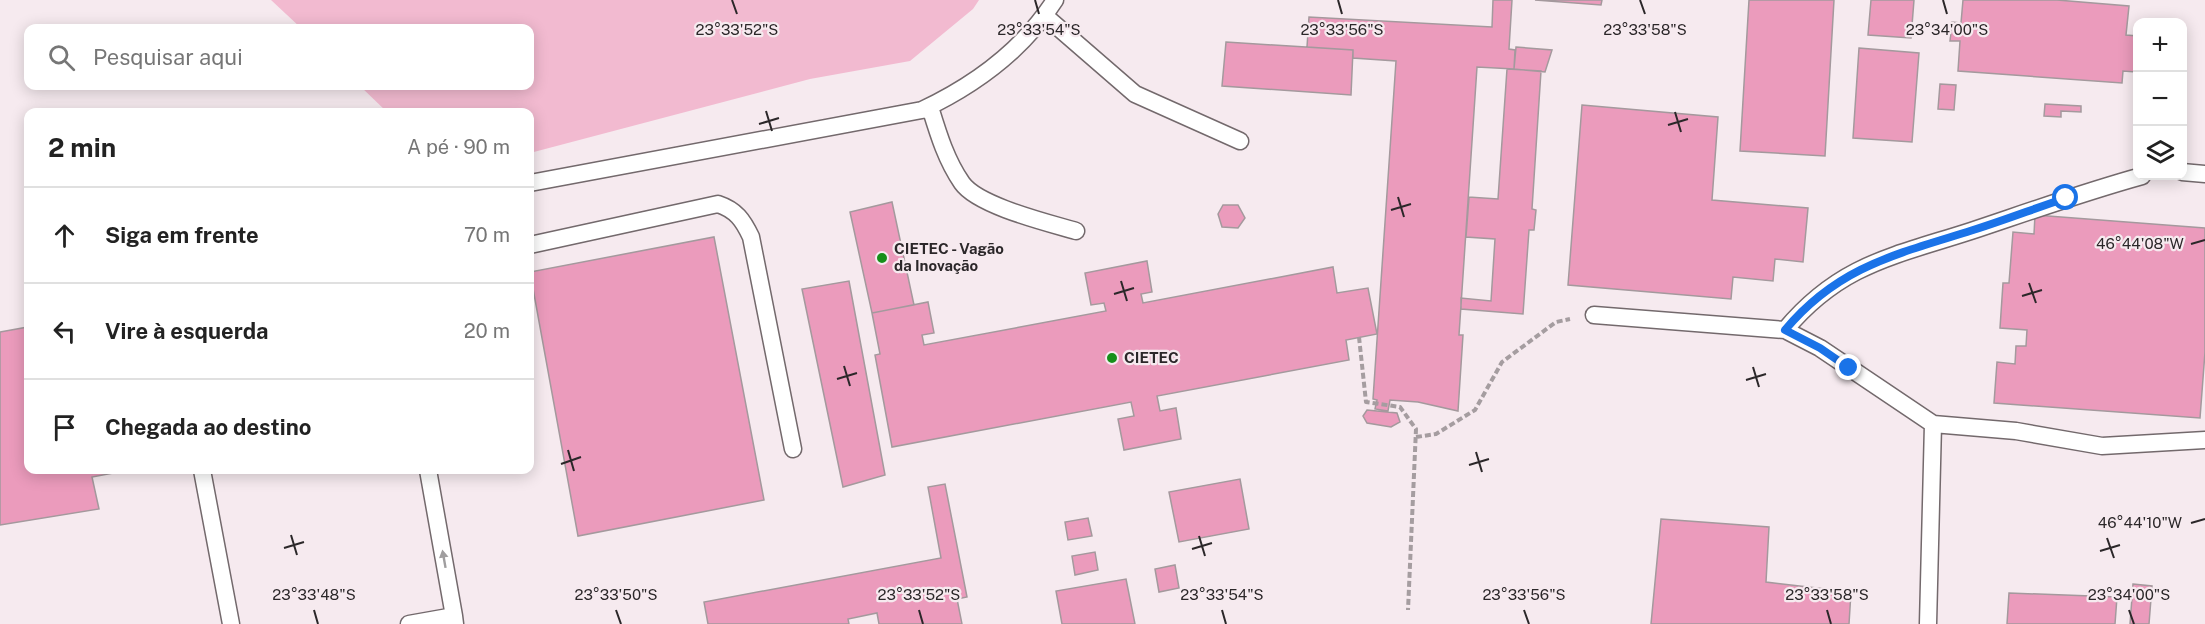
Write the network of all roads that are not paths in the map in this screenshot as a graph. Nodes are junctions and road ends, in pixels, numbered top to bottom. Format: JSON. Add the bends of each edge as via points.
{"nodes":[{"id":1,"x":1055,"y":0,"type":"edge"},
{"id":2,"x":1045,"y":16,"type":"junction"},
{"id":3,"x":930,"y":106,"type":"junction"},
{"id":4,"x":1240,"y":141,"type":"dead end"},
{"id":5,"x":2187,"y":172,"type":"edge"},
{"id":6,"x":2205,"y":174,"type":"edge"},
{"id":7,"x":2133,"y":179,"type":"edge"},
{"id":8,"x":534,"y":182,"type":"edge"},
{"id":9,"x":1076,"y":231,"type":"dead end"},
{"id":10,"x":534,"y":244,"type":"edge"},
{"id":11,"x":1594,"y":315,"type":"road end"},
{"id":12,"x":1785,"y":330,"type":"junction"},
{"id":13,"x":1933,"y":424,"type":"junction"},
{"id":14,"x":2205,"y":440,"type":"edge"},
{"id":15,"x":793,"y":449,"type":"dead end"},
{"id":16,"x":203,"y":474,"type":"edge"},
{"id":17,"x":429,"y":474,"type":"edge"},
{"id":18,"x":455,"y":620,"type":"edge"},
{"id":19,"x":231,"y":624,"type":"edge"},
{"id":20,"x":410,"y":624,"type":"edge"},
{"id":21,"x":1928,"y":624,"type":"edge"}],
"edges":[{"from":1,"to":2,"type":"lane"},
{"from":2,"to":3,"type":"lane","via":[[991,69],[952,97]]},
{"from":2,"to":4,"type":"lane","via":[[1135,94]]},
{"from":3,"to":8,"type":"lane","via":[[888,118]]},
{"from":3,"to":9,"type":"lane","via":[[942,146],[963,185],[1003,209]]},
{"from":5,"to":6,"type":"lane"},
{"from":7,"to":12,"type":"lane","via":[[1879,260],[1837,282],[1804,307]]},
{"from":10,"to":15,"type":"lane","via":[[718,204],[730,208],[742,218],[751,237]]},
{"from":11,"to":12,"type":"lane"},
{"from":12,"to":13,"type":"lane","via":[[1820,348]]},
{"from":13,"to":14,"type":"lane","via":[[2016,431],[2102,446]]},
{"from":13,"to":21,"type":"lane"},
{"from":16,"to":19,"type":"lane"},
{"from":18,"to":17,"type":"lane","one_way":true},
{"from":18,"to":20,"type":"lane"}]}
